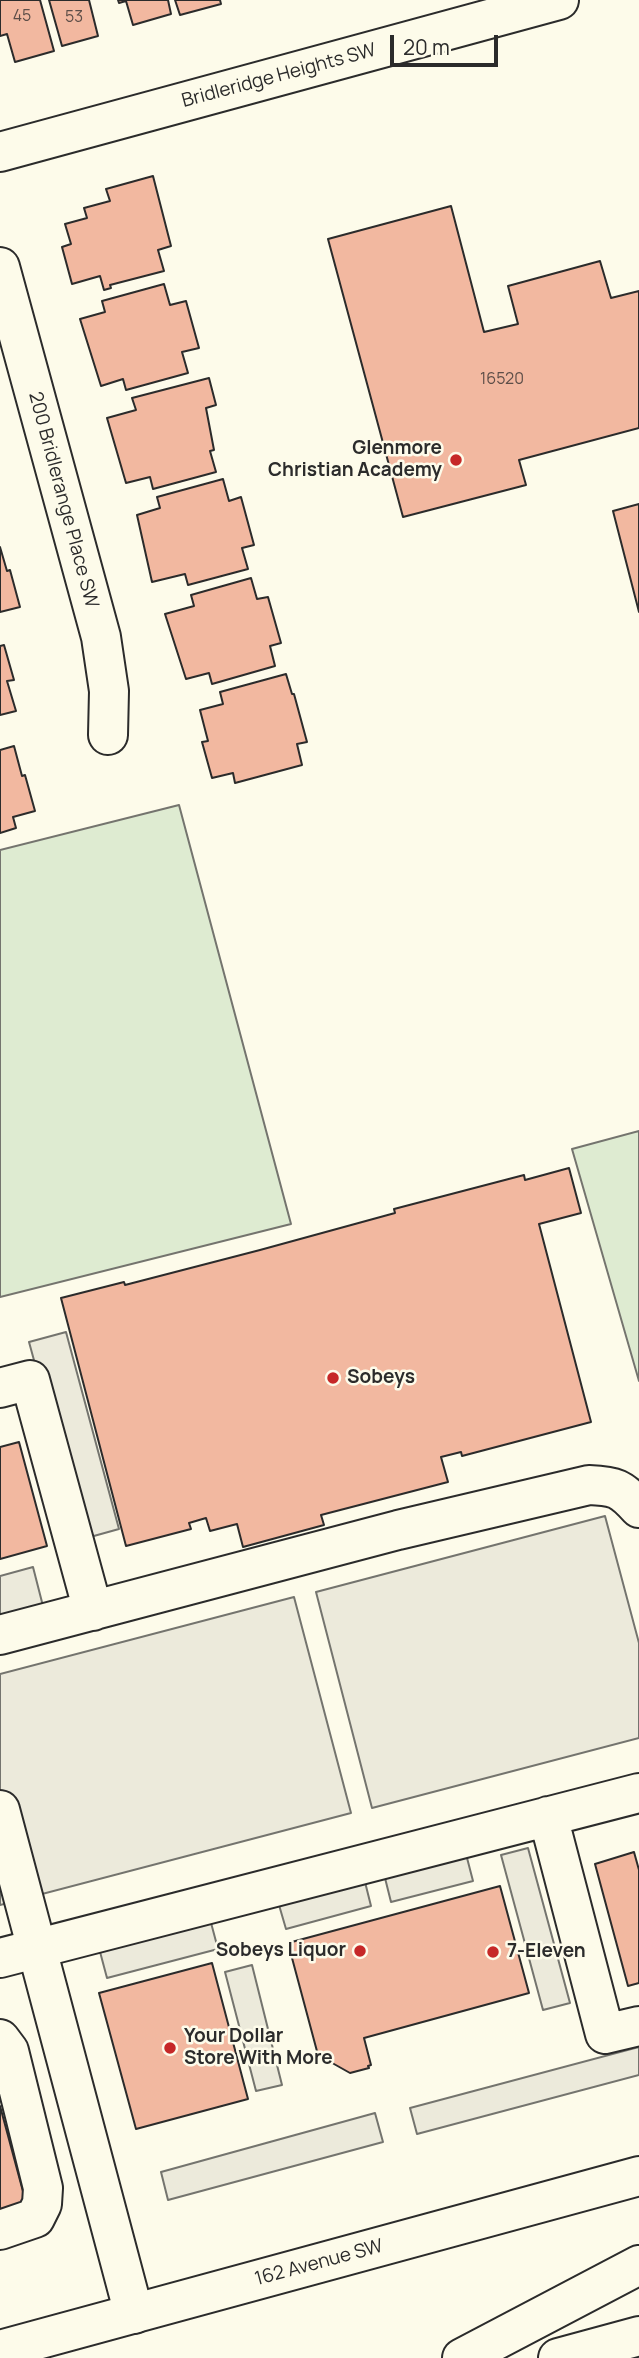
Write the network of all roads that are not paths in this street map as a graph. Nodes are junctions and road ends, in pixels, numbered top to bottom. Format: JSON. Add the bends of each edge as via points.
{"nodes":[{"id":1,"x":559,"y":0,"type":"edge"},
{"id":2,"x":0,"y":152,"type":"edge"},
{"id":3,"x":0,"y":267,"type":"edge"},
{"id":4,"x":108,"y":735,"type":"dead end"},
{"id":5,"x":0,"y":1388,"type":"edge"},
{"id":6,"x":639,"y":1508,"type":"edge"},
{"id":7,"x":93,"y":1611,"type":"junction"},
{"id":8,"x":0,"y":1635,"type":"edge"},
{"id":9,"x":639,"y":1793,"type":"edge"},
{"id":10,"x":0,"y":1810,"type":"edge"},
{"id":11,"x":548,"y":1816,"type":"junction"},
{"id":12,"x":37,"y":1948,"type":"junction"},
{"id":13,"x":0,"y":1958,"type":"edge"},
{"id":14,"x":639,"y":2026,"type":"edge"},
{"id":15,"x":0,"y":2039,"type":"edge"},
{"id":16,"x":639,"y":2176,"type":"edge"},
{"id":17,"x":0,"y":2230,"type":"edge"},
{"id":18,"x":639,"y":2265,"type":"edge"},
{"id":19,"x":134,"y":2314,"type":"junction"},
{"id":20,"x":639,"y":2336,"type":"edge"},
{"id":21,"x":0,"y":2350,"type":"edge"},
{"id":22,"x":462,"y":2358,"type":"edge"},
{"id":23,"x":558,"y":2358,"type":"edge"}],
"edges":[{"from":1,"to":2,"type":"street","name":"Bridleridge Heights SW"},
{"from":3,"to":4,"type":"street","name":"200 Bridlerange Place SW","via":[[101,637],[109,691]]},
{"from":5,"to":7,"type":"street","via":[[30,1380]]},
{"from":6,"to":7,"type":"street","via":[[611,1486],[589,1485]]},
{"from":7,"to":8,"type":"street"},
{"from":9,"to":11,"type":"street"},
{"from":10,"to":12,"type":"street"},
{"from":11,"to":12,"type":"street"},
{"from":11,"to":14,"type":"street","via":[[605,2035]]},
{"from":12,"to":13,"type":"street"},
{"from":12,"to":19,"type":"street"},
{"from":15,"to":17,"type":"street","via":[[9,2051],[43,2188],[35,2218]]},
{"from":16,"to":19,"type":"street","name":"162 Avenue SW"},
{"from":18,"to":22,"type":"street"},
{"from":19,"to":21,"type":"street","name":"162 Avenue SW"},
{"from":20,"to":23,"type":"street"}]}
